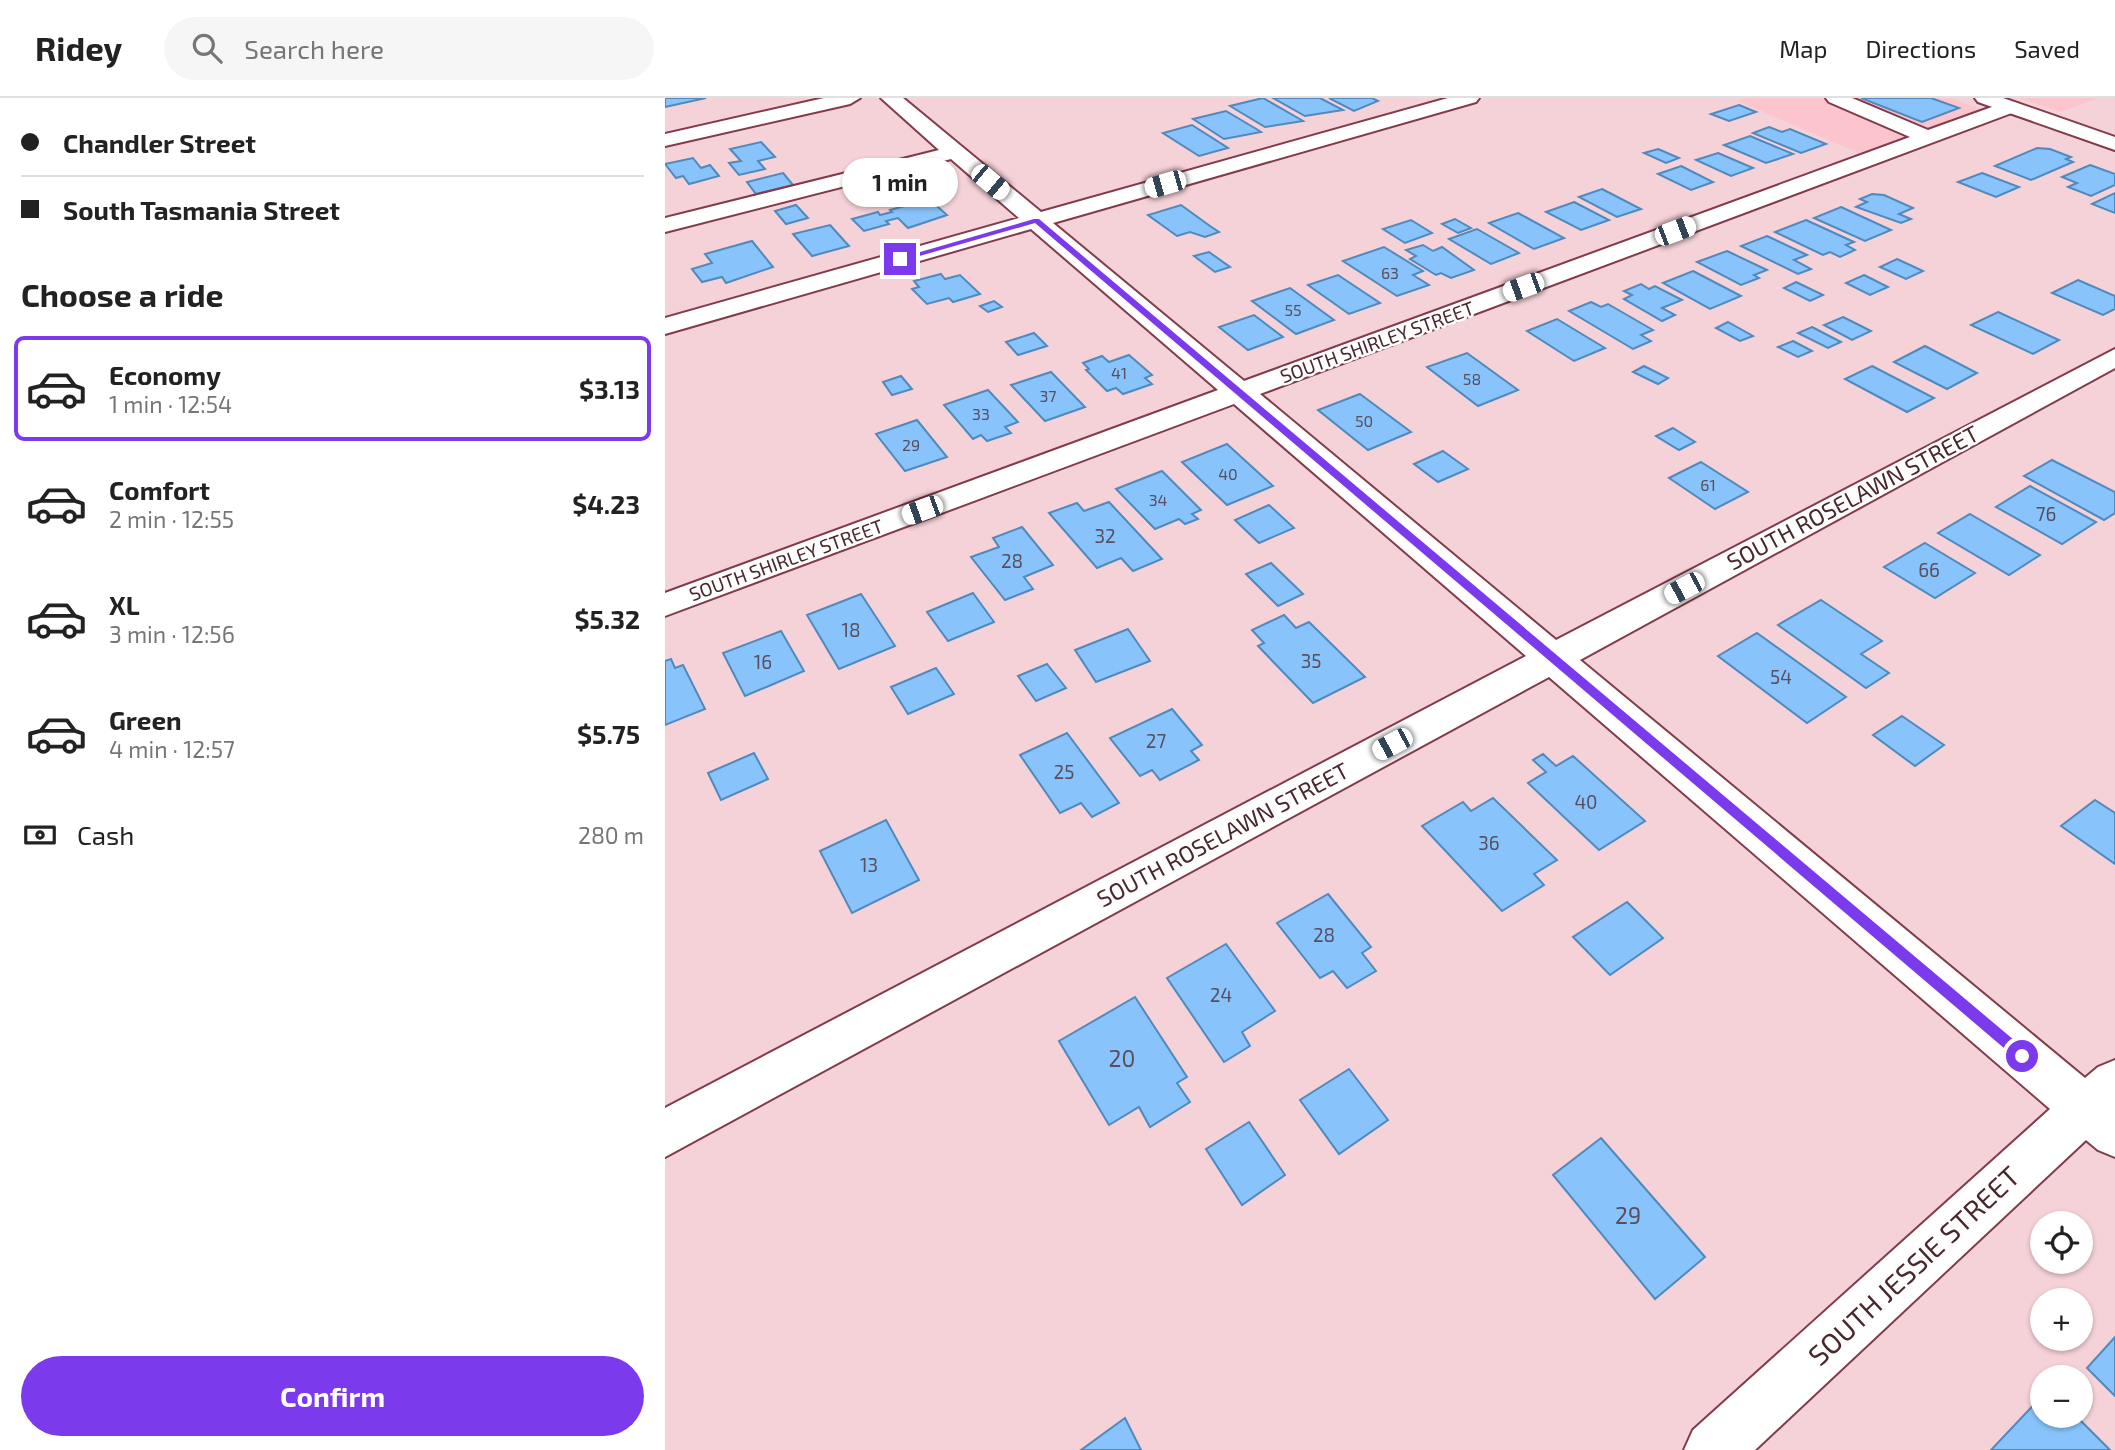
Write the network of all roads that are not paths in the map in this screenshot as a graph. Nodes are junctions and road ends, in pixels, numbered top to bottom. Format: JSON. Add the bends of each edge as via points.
{"nodes":[{"id":1,"x":850,"y":98,"type":"edge"},
{"id":2,"x":891,"y":98,"type":"edge"},
{"id":3,"x":1469,"y":98,"type":"edge"},
{"id":4,"x":1836,"y":98,"type":"edge"},
{"id":5,"x":1985,"y":98,"type":"edge"},
{"id":6,"x":2010,"y":107,"type":"junction"},
{"id":7,"x":1927,"y":137,"type":"junction"},
{"id":8,"x":665,"y":140,"type":"edge"},
{"id":9,"x":2115,"y":144,"type":"edge"},
{"id":10,"x":954,"y":152,"type":"junction"},
{"id":11,"x":1036,"y":221,"type":"junction"},
{"id":12,"x":665,"y":225,"type":"edge"},
{"id":13,"x":665,"y":326,"type":"edge"},
{"id":14,"x":2115,"y":357,"type":"edge"},
{"id":15,"x":1239,"y":393,"type":"junction"},
{"id":16,"x":665,"y":605,"type":"edge"},
{"id":17,"x":1552,"y":658,"type":"junction"},
{"id":18,"x":2105,"y":1109,"type":"edge"},
{"id":19,"x":665,"y":1134,"type":"edge"},
{"id":20,"x":1713,"y":1450,"type":"edge"}],
"edges":[{"from":1,"to":8,"type":"street"},
{"from":2,"to":10,"type":"street"},
{"from":3,"to":11,"type":"street"},
{"from":4,"to":7,"type":"street"},
{"from":5,"to":6,"type":"street"},
{"from":6,"to":7,"type":"street","name":"SOUTH SHIRLEY STREET"},
{"from":6,"to":9,"type":"street"},
{"from":7,"to":15,"type":"street","name":"SOUTH SHIRLEY STREET"},
{"from":10,"to":11,"type":"street"},
{"from":10,"to":12,"type":"street"},
{"from":11,"to":13,"type":"street"},
{"from":11,"to":15,"type":"street"},
{"from":14,"to":17,"type":"street","name":"SOUTH ROSELAWN STREET"},
{"from":15,"to":16,"type":"street","name":"SOUTH SHIRLEY STREET"},
{"from":15,"to":17,"type":"street"},
{"from":17,"to":18,"type":"street"},
{"from":17,"to":19,"type":"street","name":"SOUTH ROSELAWN STREET"},
{"from":18,"to":20,"type":"street","name":"SOUTH JESSIE STREET"}]}
